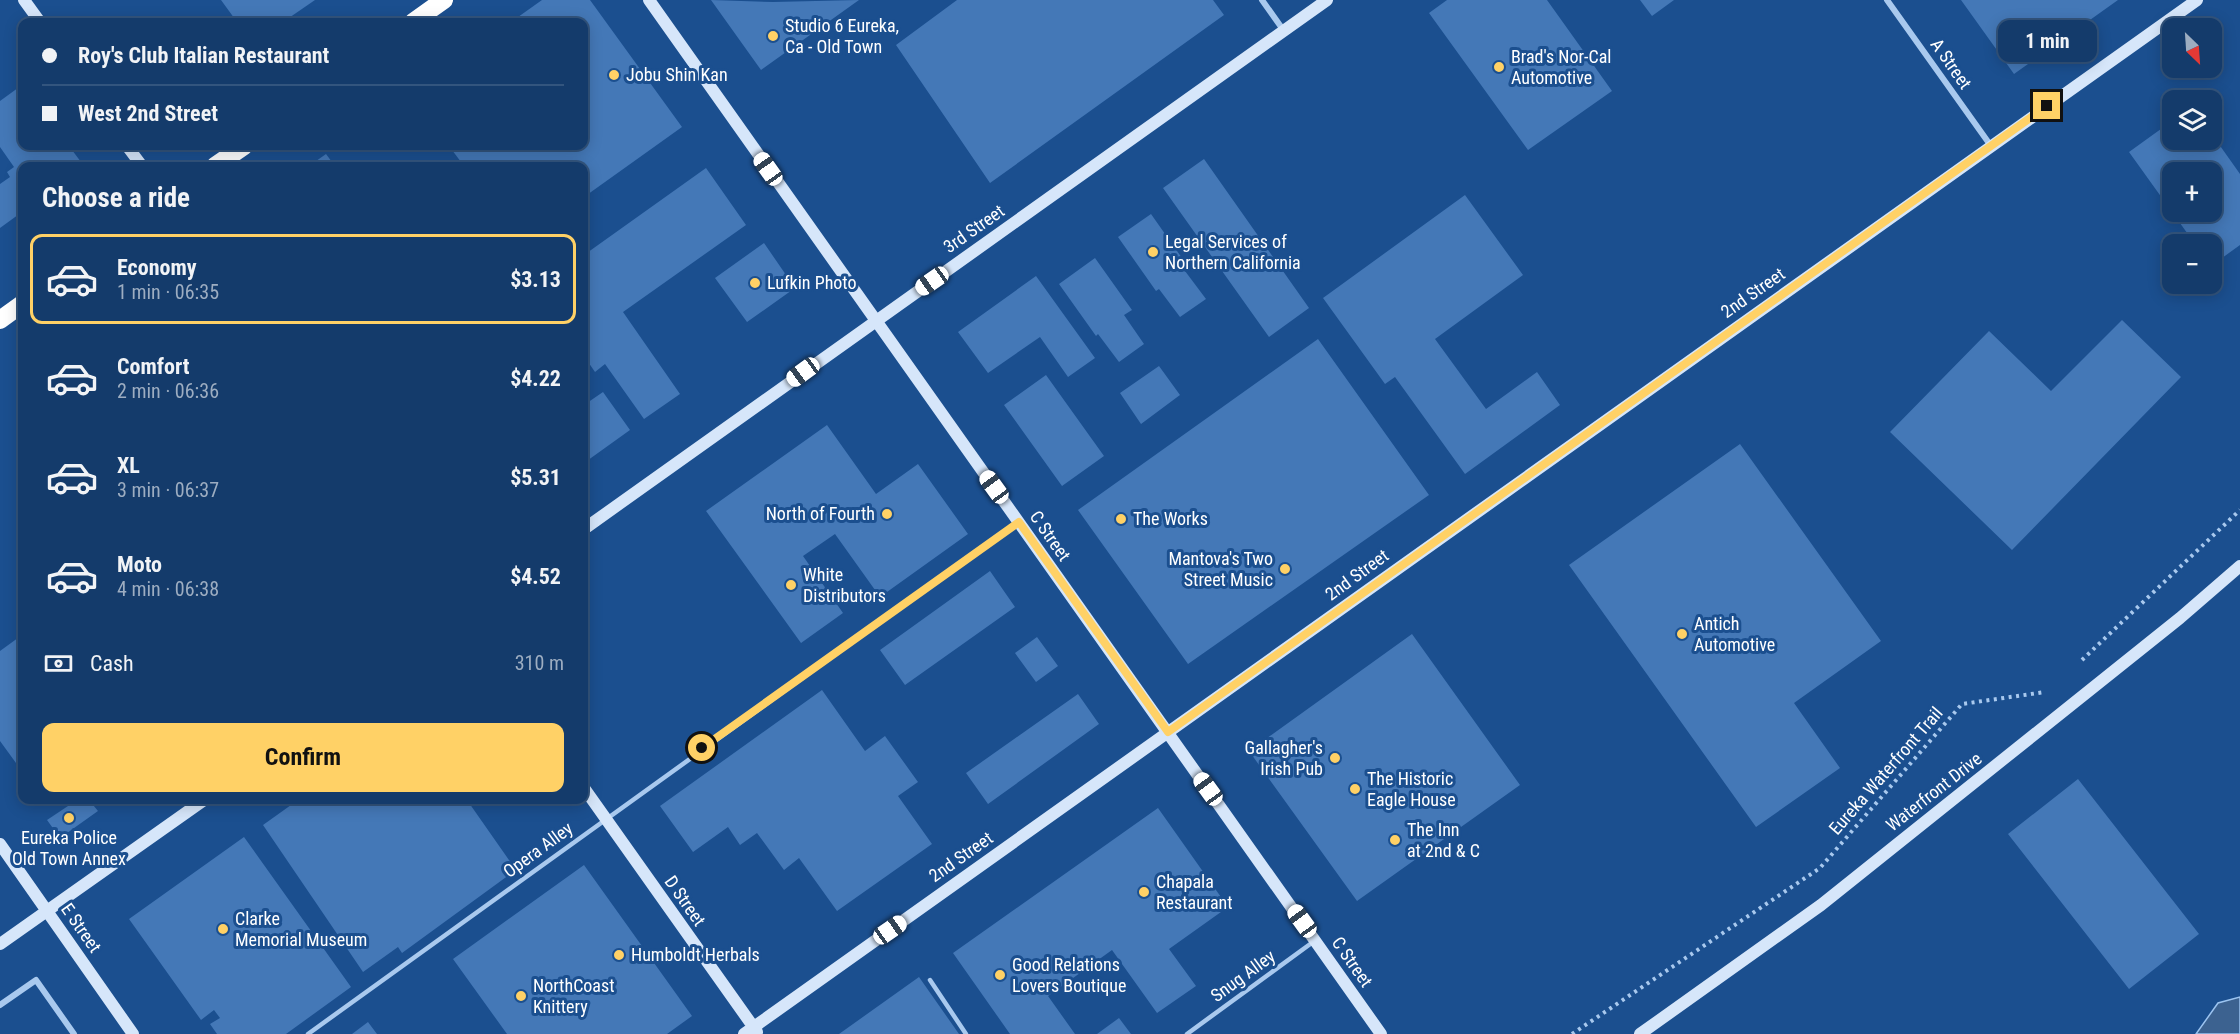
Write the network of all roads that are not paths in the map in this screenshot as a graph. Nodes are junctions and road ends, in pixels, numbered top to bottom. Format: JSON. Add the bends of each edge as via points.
{"nodes":[{"id":1,"x":24,"y":0,"type":"edge"},
{"id":2,"x":444,"y":0,"type":"edge"},
{"id":3,"x":648,"y":0,"type":"edge"},
{"id":4,"x":1262,"y":0,"type":"edge"},
{"id":5,"x":1327,"y":0,"type":"edge"},
{"id":6,"x":1887,"y":0,"type":"edge"},
{"id":7,"x":2197,"y":0,"type":"edge"},
{"id":8,"x":37,"y":18,"type":"edge"},
{"id":9,"x":419,"y":18,"type":"edge"},
{"id":10,"x":1284,"y":31,"type":"junction"},
{"id":11,"x":1991,"y":146,"type":"junction"},
{"id":12,"x":238,"y":150,"type":"edge"},
{"id":13,"x":221,"y":162,"type":"edge"},
{"id":14,"x":18,"y":307,"type":"edge"},
{"id":15,"x":0,"y":320,"type":"edge"},
{"id":16,"x":876,"y":321,"type":"junction"},
{"id":17,"x":1019,"y":522,"type":"junction"},
{"id":18,"x":588,"y":526,"type":"edge"},
{"id":19,"x":2240,"y":566,"type":"edge"},
{"id":20,"x":1168,"y":732,"type":"junction"},
{"id":21,"x":588,"y":794,"type":"edge"},
{"id":22,"x":198,"y":804,"type":"edge"},
{"id":23,"x":605,"y":818,"type":"junction"},
{"id":24,"x":0,"y":844,"type":"edge"},
{"id":25,"x":47,"y":911,"type":"junction"},
{"id":26,"x":1315,"y":940,"type":"junction"},
{"id":27,"x":0,"y":944,"type":"edge"},
{"id":28,"x":930,"y":980,"type":"dead end"},
{"id":29,"x":0,"y":1005,"type":"edge"},
{"id":30,"x":752,"y":1032,"type":"edge"},
{"id":31,"x":74,"y":1034,"type":"edge"},
{"id":32,"x":133,"y":1034,"type":"edge"},
{"id":33,"x":308,"y":1034,"type":"edge"},
{"id":34,"x":966,"y":1034,"type":"edge"},
{"id":35,"x":1186,"y":1034,"type":"edge"},
{"id":36,"x":1381,"y":1034,"type":"edge"},
{"id":37,"x":1640,"y":1034,"type":"edge"}],
"edges":[{"from":1,"to":8,"type":"street"},
{"from":2,"to":9,"type":"highway"},
{"from":3,"to":16,"type":"street","name":"C Street"},
{"from":4,"to":10,"type":"street"},
{"from":5,"to":10,"type":"street","name":"3rd Street"},
{"from":6,"to":11,"type":"street","name":"A Street"},
{"from":7,"to":11,"type":"street","name":"2nd Street"},
{"from":10,"to":16,"type":"street","name":"3rd Street"},
{"from":11,"to":20,"type":"street","name":"2nd Street"},
{"from":12,"to":13,"type":"highway"},
{"from":14,"to":15,"type":"highway"},
{"from":16,"to":17,"type":"street","name":"C Street"},
{"from":16,"to":18,"type":"street","name":"3rd Street"},
{"from":17,"to":20,"type":"street","name":"C Street"},
{"from":17,"to":23,"type":"lane","name":"Opera Alley"},
{"from":19,"to":37,"type":"street","name":"Waterfront Drive","via":[[1821,905]]},
{"from":20,"to":26,"type":"street","name":"C Street"},
{"from":20,"to":30,"type":"street","name":"2nd Street"},
{"from":21,"to":23,"type":"street","name":"D Street"},
{"from":22,"to":25,"type":"street"},
{"from":23,"to":30,"type":"street","name":"D Street"},
{"from":23,"to":33,"type":"lane","name":"Opera Alley"},
{"from":24,"to":25,"type":"street","name":"E Street"},
{"from":25,"to":27,"type":"street"},
{"from":25,"to":32,"type":"street","name":"E Street"},
{"from":26,"to":35,"type":"lane","name":"Snug Alley"},
{"from":26,"to":36,"type":"street","name":"C Street"},
{"from":28,"to":34,"type":"lane"},
{"from":29,"to":31,"type":"street","via":[[36,980]]}]}
